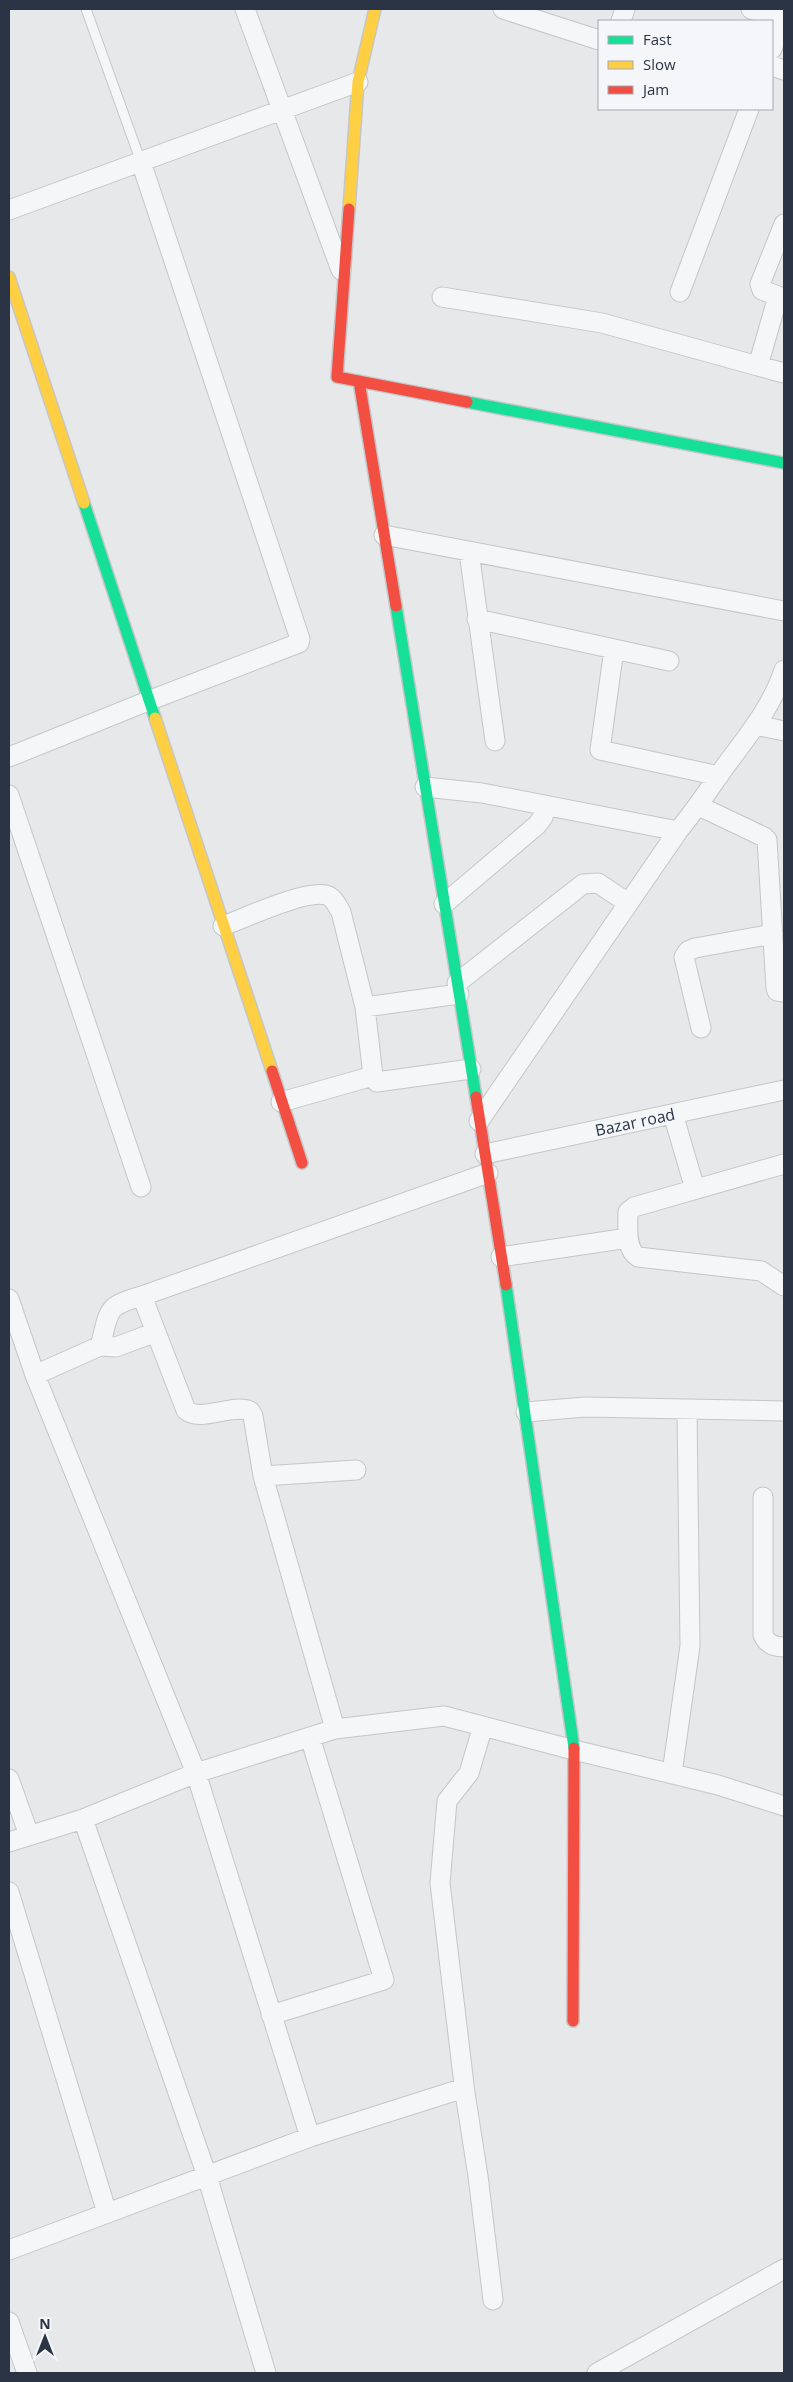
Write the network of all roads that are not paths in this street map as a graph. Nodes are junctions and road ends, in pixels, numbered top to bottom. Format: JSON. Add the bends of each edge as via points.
{"nodes":[{"id":1,"x":86,"y":9,"type":"edge"},
{"id":2,"x":245,"y":9,"type":"edge"},
{"id":3,"x":375,"y":9,"type":"edge"},
{"id":4,"x":503,"y":9,"type":"edge"},
{"id":5,"x":751,"y":9,"type":"edge"},
{"id":6,"x":598,"y":40,"type":"edge"},
{"id":7,"x":773,"y":47,"type":"edge"},
{"id":8,"x":358,"y":82,"type":"junction"},
{"id":9,"x":282,"y":110,"type":"junction"},
{"id":10,"x":749,"y":110,"type":"edge"},
{"id":11,"x":141,"y":162,"type":"junction"},
{"id":12,"x":9,"y":210,"type":"edge"},
{"id":13,"x":784,"y":224,"type":"edge"},
{"id":14,"x":9,"y":277,"type":"edge"},
{"id":15,"x":344,"y":277,"type":"junction"},
{"id":16,"x":680,"y":292,"type":"dead end"},
{"id":17,"x":442,"y":297,"type":"dead end"},
{"id":18,"x":781,"y":297,"type":"edge"},
{"id":19,"x":758,"y":366,"type":"junction"},
{"id":20,"x":784,"y":373,"type":"edge"},
{"id":21,"x":359,"y":382,"type":"junction"},
{"id":22,"x":784,"y":463,"type":"edge"},
{"id":23,"x":384,"y":535,"type":"junction"},
{"id":24,"x":469,"y":552,"type":"junction"},
{"id":25,"x":784,"y":611,"type":"edge"},
{"id":26,"x":477,"y":619,"type":"junction"},
{"id":27,"x":614,"y":649,"type":"junction"},
{"id":28,"x":669,"y":661,"type":"dead end"},
{"id":29,"x":784,"y":670,"type":"edge"},
{"id":30,"x":148,"y":701,"type":"junction"},
{"id":31,"x":756,"y":725,"type":"junction"},
{"id":32,"x":784,"y":732,"type":"edge"},
{"id":33,"x":495,"y":741,"type":"dead end"},
{"id":34,"x":9,"y":757,"type":"edge"},
{"id":35,"x":719,"y":776,"type":"junction"},
{"id":36,"x":425,"y":787,"type":"junction"},
{"id":37,"x":9,"y":795,"type":"edge"},
{"id":38,"x":546,"y":806,"type":"junction"},
{"id":39,"x":699,"y":806,"type":"junction"},
{"id":40,"x":678,"y":831,"type":"junction"},
{"id":41,"x":628,"y":903,"type":"junction"},
{"id":42,"x":444,"y":904,"type":"junction"},
{"id":43,"x":223,"y":926,"type":"junction"},
{"id":44,"x":773,"y":934,"type":"junction"},
{"id":45,"x":458,"y":988,"type":"junction"},
{"id":46,"x":784,"y":992,"type":"edge"},
{"id":47,"x":365,"y":1007,"type":"junction"},
{"id":48,"x":701,"y":1028,"type":"dead end"},
{"id":49,"x":471,"y":1069,"type":"junction"},
{"id":50,"x":373,"y":1076,"type":"junction"},
{"id":51,"x":784,"y":1090,"type":"edge"},
{"id":52,"x":281,"y":1102,"type":"junction"},
{"id":53,"x":673,"y":1114,"type":"junction"},
{"id":54,"x":480,"y":1121,"type":"junction"},
{"id":55,"x":302,"y":1163,"type":"dead end"},
{"id":56,"x":487,"y":1164,"type":"junction"},
{"id":57,"x":784,"y":1164,"type":"edge"},
{"id":58,"x":141,"y":1187,"type":"dead end"},
{"id":59,"x":695,"y":1189,"type":"junction"},
{"id":60,"x":628,"y":1238,"type":"junction"},
{"id":61,"x":501,"y":1257,"type":"junction"},
{"id":62,"x":784,"y":1286,"type":"edge"},
{"id":63,"x":142,"y":1296,"type":"junction"},
{"id":64,"x":9,"y":1301,"type":"edge"},
{"id":65,"x":156,"y":1332,"type":"junction"},
{"id":66,"x":100,"y":1346,"type":"junction"},
{"id":67,"x":35,"y":1375,"type":"junction"},
{"id":68,"x":687,"y":1410,"type":"junction"},
{"id":69,"x":784,"y":1411,"type":"edge"},
{"id":70,"x":526,"y":1412,"type":"junction"},
{"id":71,"x":356,"y":1470,"type":"dead end"},
{"id":72,"x":263,"y":1476,"type":"junction"},
{"id":73,"x":763,"y":1497,"type":"dead end"},
{"id":74,"x":784,"y":1647,"type":"edge"},
{"id":75,"x":483,"y":1726,"type":"junction"},
{"id":76,"x":335,"y":1729,"type":"junction"},
{"id":77,"x":310,"y":1737,"type":"junction"},
{"id":78,"x":574,"y":1750,"type":"junction"},
{"id":79,"x":196,"y":1773,"type":"junction"},
{"id":80,"x":672,"y":1773,"type":"junction"},
{"id":81,"x":9,"y":1778,"type":"edge"},
{"id":82,"x":784,"y":1806,"type":"edge"},
{"id":83,"x":83,"y":1819,"type":"junction"},
{"id":84,"x":29,"y":1835,"type":"junction"},
{"id":85,"x":9,"y":1842,"type":"edge"},
{"id":86,"x":9,"y":1892,"type":"edge"},
{"id":87,"x":271,"y":2015,"type":"junction"},
{"id":88,"x":573,"y":2021,"type":"dead end"},
{"id":89,"x":464,"y":2088,"type":"junction"},
{"id":90,"x":310,"y":2137,"type":"junction"},
{"id":91,"x":207,"y":2176,"type":"junction"},
{"id":92,"x":107,"y":2213,"type":"junction"},
{"id":93,"x":9,"y":2250,"type":"edge"},
{"id":94,"x":784,"y":2269,"type":"edge"},
{"id":95,"x":493,"y":2300,"type":"dead end"},
{"id":96,"x":9,"y":2322,"type":"edge"},
{"id":97,"x":26,"y":2373,"type":"edge"},
{"id":98,"x":266,"y":2373,"type":"edge"},
{"id":99,"x":597,"y":2373,"type":"edge"}],
"edges":[{"from":1,"to":11,"type":"lane"},
{"from":2,"to":9,"type":"street"},
{"from":3,"to":8,"type":"street"},
{"from":4,"to":6,"type":"street"},
{"from":5,"to":7,"type":"street","via":[[783,20]]},
{"from":8,"to":9,"type":"street"},
{"from":8,"to":15,"type":"street"},
{"from":9,"to":11,"type":"street"},
{"from":9,"to":15,"type":"street"},
{"from":10,"to":16,"type":"street"},
{"from":11,"to":12,"type":"street"},
{"from":11,"to":30,"type":"street","via":[[300,639],[299,643]]},
{"from":13,"to":18,"type":"street","via":[[760,284],[762,290]]},
{"from":14,"to":30,"type":"street"},
{"from":15,"to":21,"type":"street","via":[[337,377]]},
{"from":17,"to":19,"type":"street","via":[[602,323]]},
{"from":18,"to":19,"type":"street"},
{"from":19,"to":20,"type":"street"},
{"from":21,"to":22,"type":"street"},
{"from":21,"to":23,"type":"street"},
{"from":23,"to":24,"type":"street"},
{"from":23,"to":36,"type":"street"},
{"from":24,"to":25,"type":"street"},
{"from":24,"to":26,"type":"street"},
{"from":26,"to":27,"type":"street"},
{"from":26,"to":33,"type":"street"},
{"from":27,"to":28,"type":"street"},
{"from":27,"to":35,"type":"street","via":[[600,750]]},
{"from":29,"to":31,"type":"street"},
{"from":30,"to":34,"type":"street"},
{"from":30,"to":43,"type":"street"},
{"from":31,"to":32,"type":"street"},
{"from":31,"to":35,"type":"street"},
{"from":35,"to":39,"type":"street"},
{"from":36,"to":38,"type":"street","via":[[482,793]]},
{"from":36,"to":42,"type":"street"},
{"from":37,"to":58,"type":"street"},
{"from":38,"to":40,"type":"street"},
{"from":38,"to":42,"type":"street","via":[[537,825]]},
{"from":39,"to":40,"type":"street"},
{"from":39,"to":44,"type":"street","via":[[767,840]]},
{"from":40,"to":41,"type":"street"},
{"from":41,"to":45,"type":"street","via":[[598,883],[583,884]]},
{"from":41,"to":54,"type":"street"},
{"from":42,"to":45,"type":"street"},
{"from":43,"to":47,"type":"street","via":[[285,902],[311,896],[326,896],[334,900],[341,912]]},
{"from":43,"to":52,"type":"street"},
{"from":44,"to":46,"type":"street","via":[[776,988]]},
{"from":44,"to":48,"type":"street","via":[[688,951],[684,957]]},
{"from":45,"to":47,"type":"street"},
{"from":45,"to":49,"type":"street"},
{"from":47,"to":50,"type":"street"},
{"from":49,"to":50,"type":"street","via":[[381,1082]]},
{"from":49,"to":54,"type":"street"},
{"from":50,"to":52,"type":"street"},
{"from":51,"to":53,"type":"street","name":"Bazar road"},
{"from":52,"to":55,"type":"street"},
{"from":53,"to":56,"type":"street","name":"Bazar road"},
{"from":53,"to":59,"type":"street"},
{"from":54,"to":56,"type":"street"},
{"from":56,"to":61,"type":"street"},
{"from":56,"to":63,"type":"street","name":"Bazar road"},
{"from":57,"to":59,"type":"street"},
{"from":59,"to":60,"type":"street","via":[[634,1207],[628,1212]]},
{"from":60,"to":61,"type":"street"},
{"from":60,"to":62,"type":"street","via":[[632,1251],[638,1257],[761,1271]]},
{"from":61,"to":70,"type":"street"},
{"from":63,"to":65,"type":"street"},
{"from":63,"to":66,"type":"street","name":"Bazar road","via":[[119,1302],[110,1311]]},
{"from":64,"to":67,"type":"street"},
{"from":65,"to":66,"type":"street","via":[[116,1347]]},
{"from":65,"to":72,"type":"street","via":[[189,1414],[242,1409],[252,1413]]},
{"from":66,"to":67,"type":"street"},
{"from":67,"to":79,"type":"street"},
{"from":68,"to":69,"type":"street"},
{"from":68,"to":70,"type":"street","via":[[585,1407]]},
{"from":68,"to":80,"type":"street","via":[[690,1646]]},
{"from":70,"to":78,"type":"street"},
{"from":71,"to":72,"type":"street"},
{"from":72,"to":76,"type":"street"},
{"from":73,"to":74,"type":"street","via":[[763,1635],[772,1646]]},
{"from":75,"to":76,"type":"street","via":[[444,1716]]},
{"from":75,"to":78,"type":"street"},
{"from":75,"to":89,"type":"street","via":[[469,1773],[448,1801],[440,1883]]},
{"from":76,"to":77,"type":"street"},
{"from":77,"to":79,"type":"street"},
{"from":77,"to":87,"type":"street","via":[[384,1980]]},
{"from":78,"to":80,"type":"street"},
{"from":78,"to":88,"type":"street"},
{"from":79,"to":83,"type":"street"},
{"from":79,"to":87,"type":"street"},
{"from":80,"to":82,"type":"street"},
{"from":81,"to":84,"type":"street"},
{"from":83,"to":84,"type":"street"},
{"from":83,"to":91,"type":"street"},
{"from":84,"to":85,"type":"street"},
{"from":86,"to":92,"type":"street"},
{"from":87,"to":90,"type":"street"},
{"from":89,"to":90,"type":"street"},
{"from":89,"to":95,"type":"street"},
{"from":90,"to":91,"type":"street"},
{"from":91,"to":92,"type":"street"},
{"from":91,"to":98,"type":"street"},
{"from":92,"to":93,"type":"street"},
{"from":94,"to":99,"type":"street"},
{"from":96,"to":97,"type":"street"}]}
